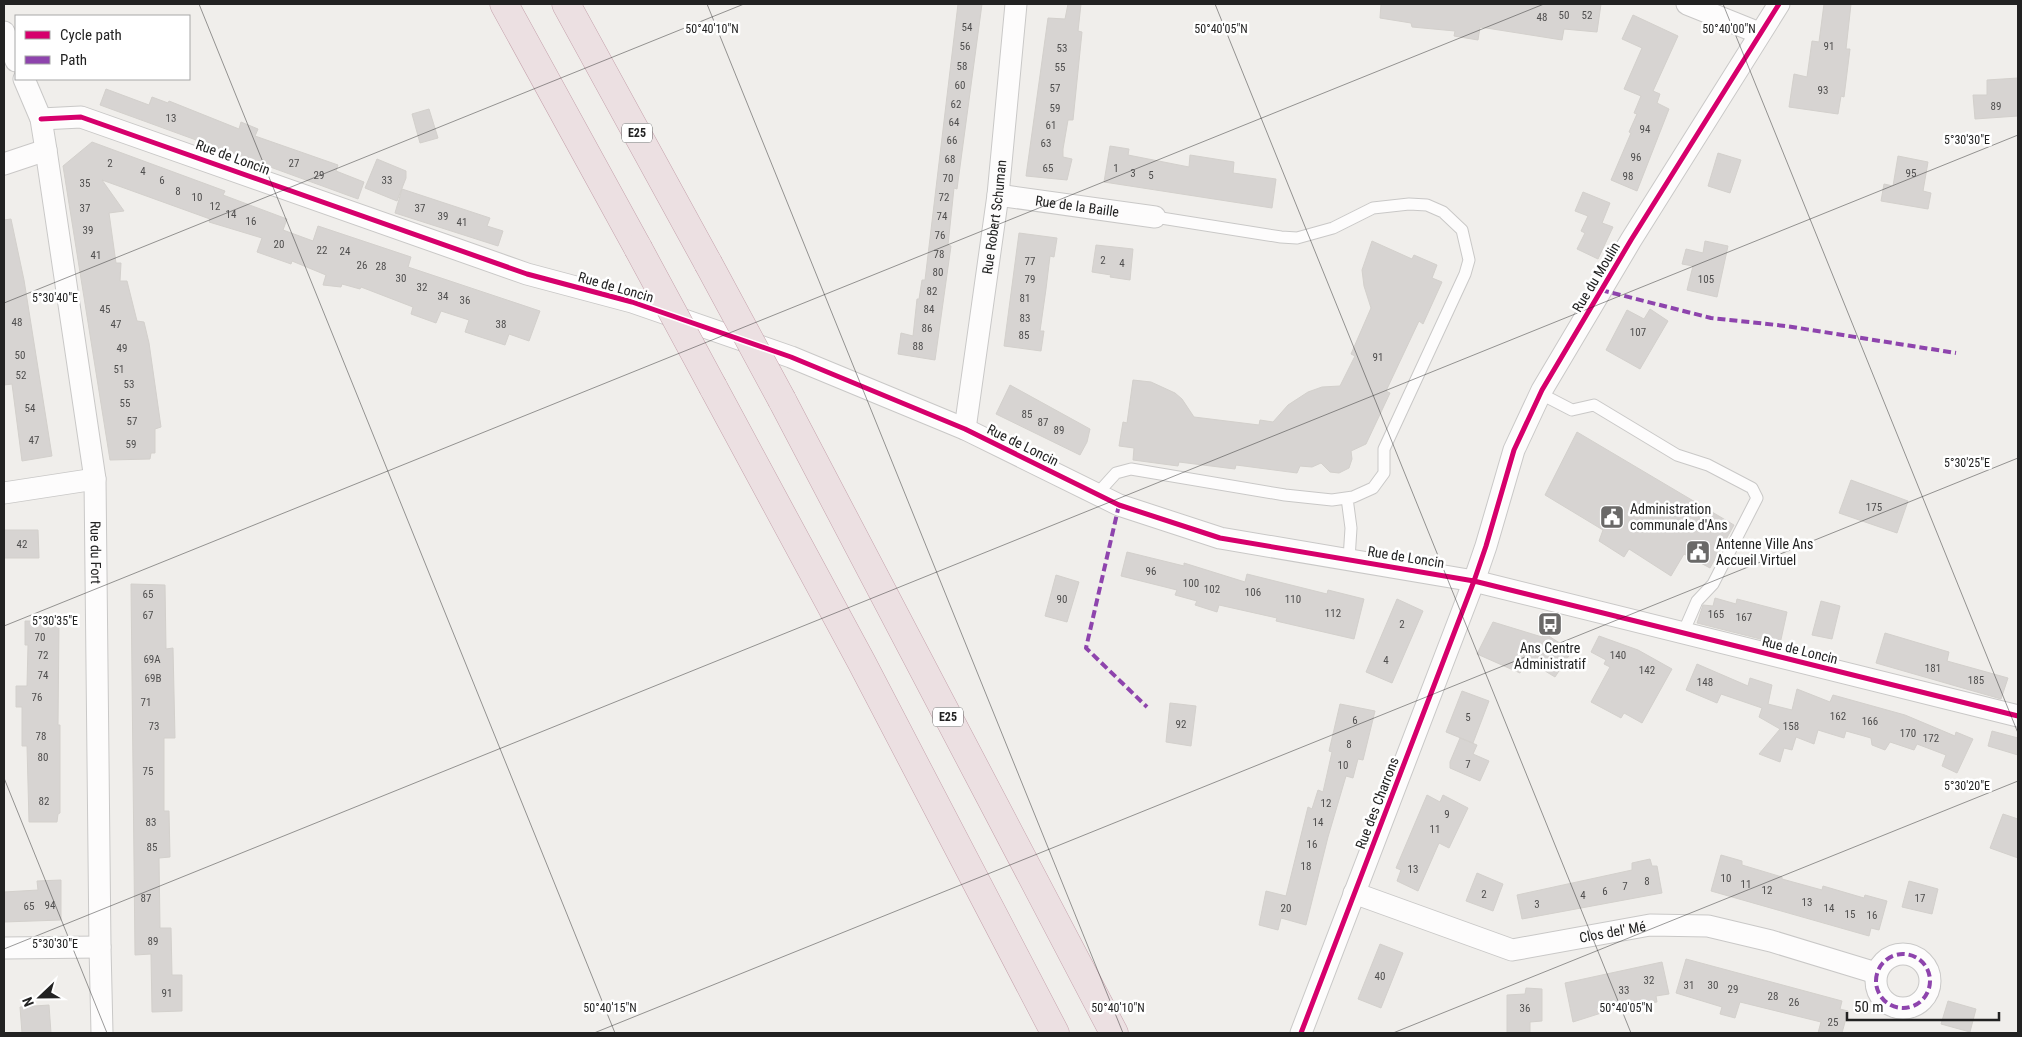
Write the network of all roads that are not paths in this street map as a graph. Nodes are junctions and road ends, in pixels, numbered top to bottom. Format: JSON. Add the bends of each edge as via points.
{"nodes":[{"id":1,"x":504,"y":4,"type":"edge"},
{"id":2,"x":566,"y":4,"type":"edge"},
{"id":3,"x":1016,"y":4,"type":"edge"},
{"id":4,"x":1687,"y":4,"type":"edge"},
{"id":5,"x":1779,"y":4,"type":"edge"},
{"id":6,"x":4,"y":32,"type":"edge"},
{"id":7,"x":1759,"y":33,"type":"junction"},
{"id":8,"x":15,"y":59,"type":"edge"},
{"id":9,"x":24,"y":80,"type":"edge"},
{"id":10,"x":41,"y":119,"type":"junction"},
{"id":11,"x":46,"y":150,"type":"junction"},
{"id":12,"x":4,"y":164,"type":"edge"},
{"id":13,"x":998,"y":196,"type":"junction"},
{"id":14,"x":1155,"y":217,"type":"joint"},
{"id":15,"x":1541,"y":394,"type":"junction"},
{"id":16,"x":965,"y":430,"type":"junction"},
{"id":17,"x":95,"y":479,"type":"junction"},
{"id":18,"x":4,"y":492,"type":"edge"},
{"id":19,"x":1097,"y":494,"type":"junction"},
{"id":20,"x":1347,"y":498,"type":"junction"},
{"id":21,"x":1349,"y":559,"type":"junction"},
{"id":22,"x":1474,"y":581,"type":"junction"},
{"id":23,"x":1683,"y":632,"type":"junction"},
{"id":24,"x":2018,"y":716,"type":"edge"},
{"id":25,"x":1354,"y":893,"type":"junction"},
{"id":26,"x":100,"y":947,"type":"junction"},
{"id":27,"x":4,"y":948,"type":"edge"},
{"id":28,"x":1876,"y":973,"type":"dead end"},
{"id":29,"x":102,"y":1033,"type":"edge"},
{"id":30,"x":1055,"y":1033,"type":"edge"},
{"id":31,"x":1114,"y":1033,"type":"edge"},
{"id":32,"x":1301,"y":1033,"type":"edge"}],
"edges":[{"from":1,"to":30,"type":"highway","bridge":true,"via":[[862,663]]},
{"from":2,"to":31,"type":"highway","number":"E25","bridge":true,"via":[[782,400]]},
{"from":3,"to":13,"type":"street","name":"Rue Robert Schuman"},
{"from":4,"to":7,"type":"street"},
{"from":5,"to":7,"type":"street","name":"Rue du Moulin"},
{"from":6,"to":8,"type":"street"},
{"from":7,"to":15,"type":"street","name":"Rue du Moulin","via":[[1631,240]]},
{"from":9,"to":10,"type":"street","name":"Rue du Fort"},
{"from":10,"to":11,"type":"street","name":"Rue du Fort"},
{"from":10,"to":16,"type":"street","name":"Rue de Loncin","via":[[81,117],[152,140],[527,274],[632,302],[791,357]]},
{"from":11,"to":12,"type":"street"},
{"from":11,"to":17,"type":"street","name":"Rue du Fort"},
{"from":13,"to":14,"type":"street","name":"Rue de la Baille"},
{"from":13,"to":16,"type":"street","name":"Rue Robert Schuman"},
{"from":14,"to":20,"type":"lane","via":[[1297,238],[1333,228],[1373,208],[1409,204],[1443,212],[1462,230],[1469,260],[1466,274],[1384,449],[1384,473],[1374,488]]},
{"from":15,"to":22,"type":"street","name":"Rue du Moulin","via":[[1514,450]]},
{"from":15,"to":23,"type":"lane","via":[[1572,410],[1594,405],[1677,455],[1708,465],[1752,488],[1756,498],[1713,584],[1697,601]]},
{"from":16,"to":19,"type":"street","name":"Rue de Loncin"},
{"from":17,"to":18,"type":"street"},
{"from":17,"to":26,"type":"street","name":"Rue du Fort"},
{"from":19,"to":20,"type":"lane","via":[[1116,473],[1131,469],[1285,495],[1332,500]]},
{"from":19,"to":21,"type":"street","name":"Rue de Loncin","via":[[1119,505],[1220,538]]},
{"from":20,"to":21,"type":"lane","via":[[1351,528]]},
{"from":21,"to":22,"type":"street","name":"Rue de Loncin"},
{"from":22,"to":23,"type":"street","name":"Rue de Loncin"},
{"from":22,"to":25,"type":"street","name":"Rue des Charrons"},
{"from":23,"to":24,"type":"street","name":"Rue de Loncin"},
{"from":25,"to":28,"type":"street","name":"Clos del' Mé","via":[[1512,950],[1650,925],[1708,926],[1771,941]]},
{"from":25,"to":32,"type":"street","name":"Rue des Charrons"},
{"from":26,"to":27,"type":"street"},
{"from":26,"to":29,"type":"street","name":"Rue du Fort"}]}
